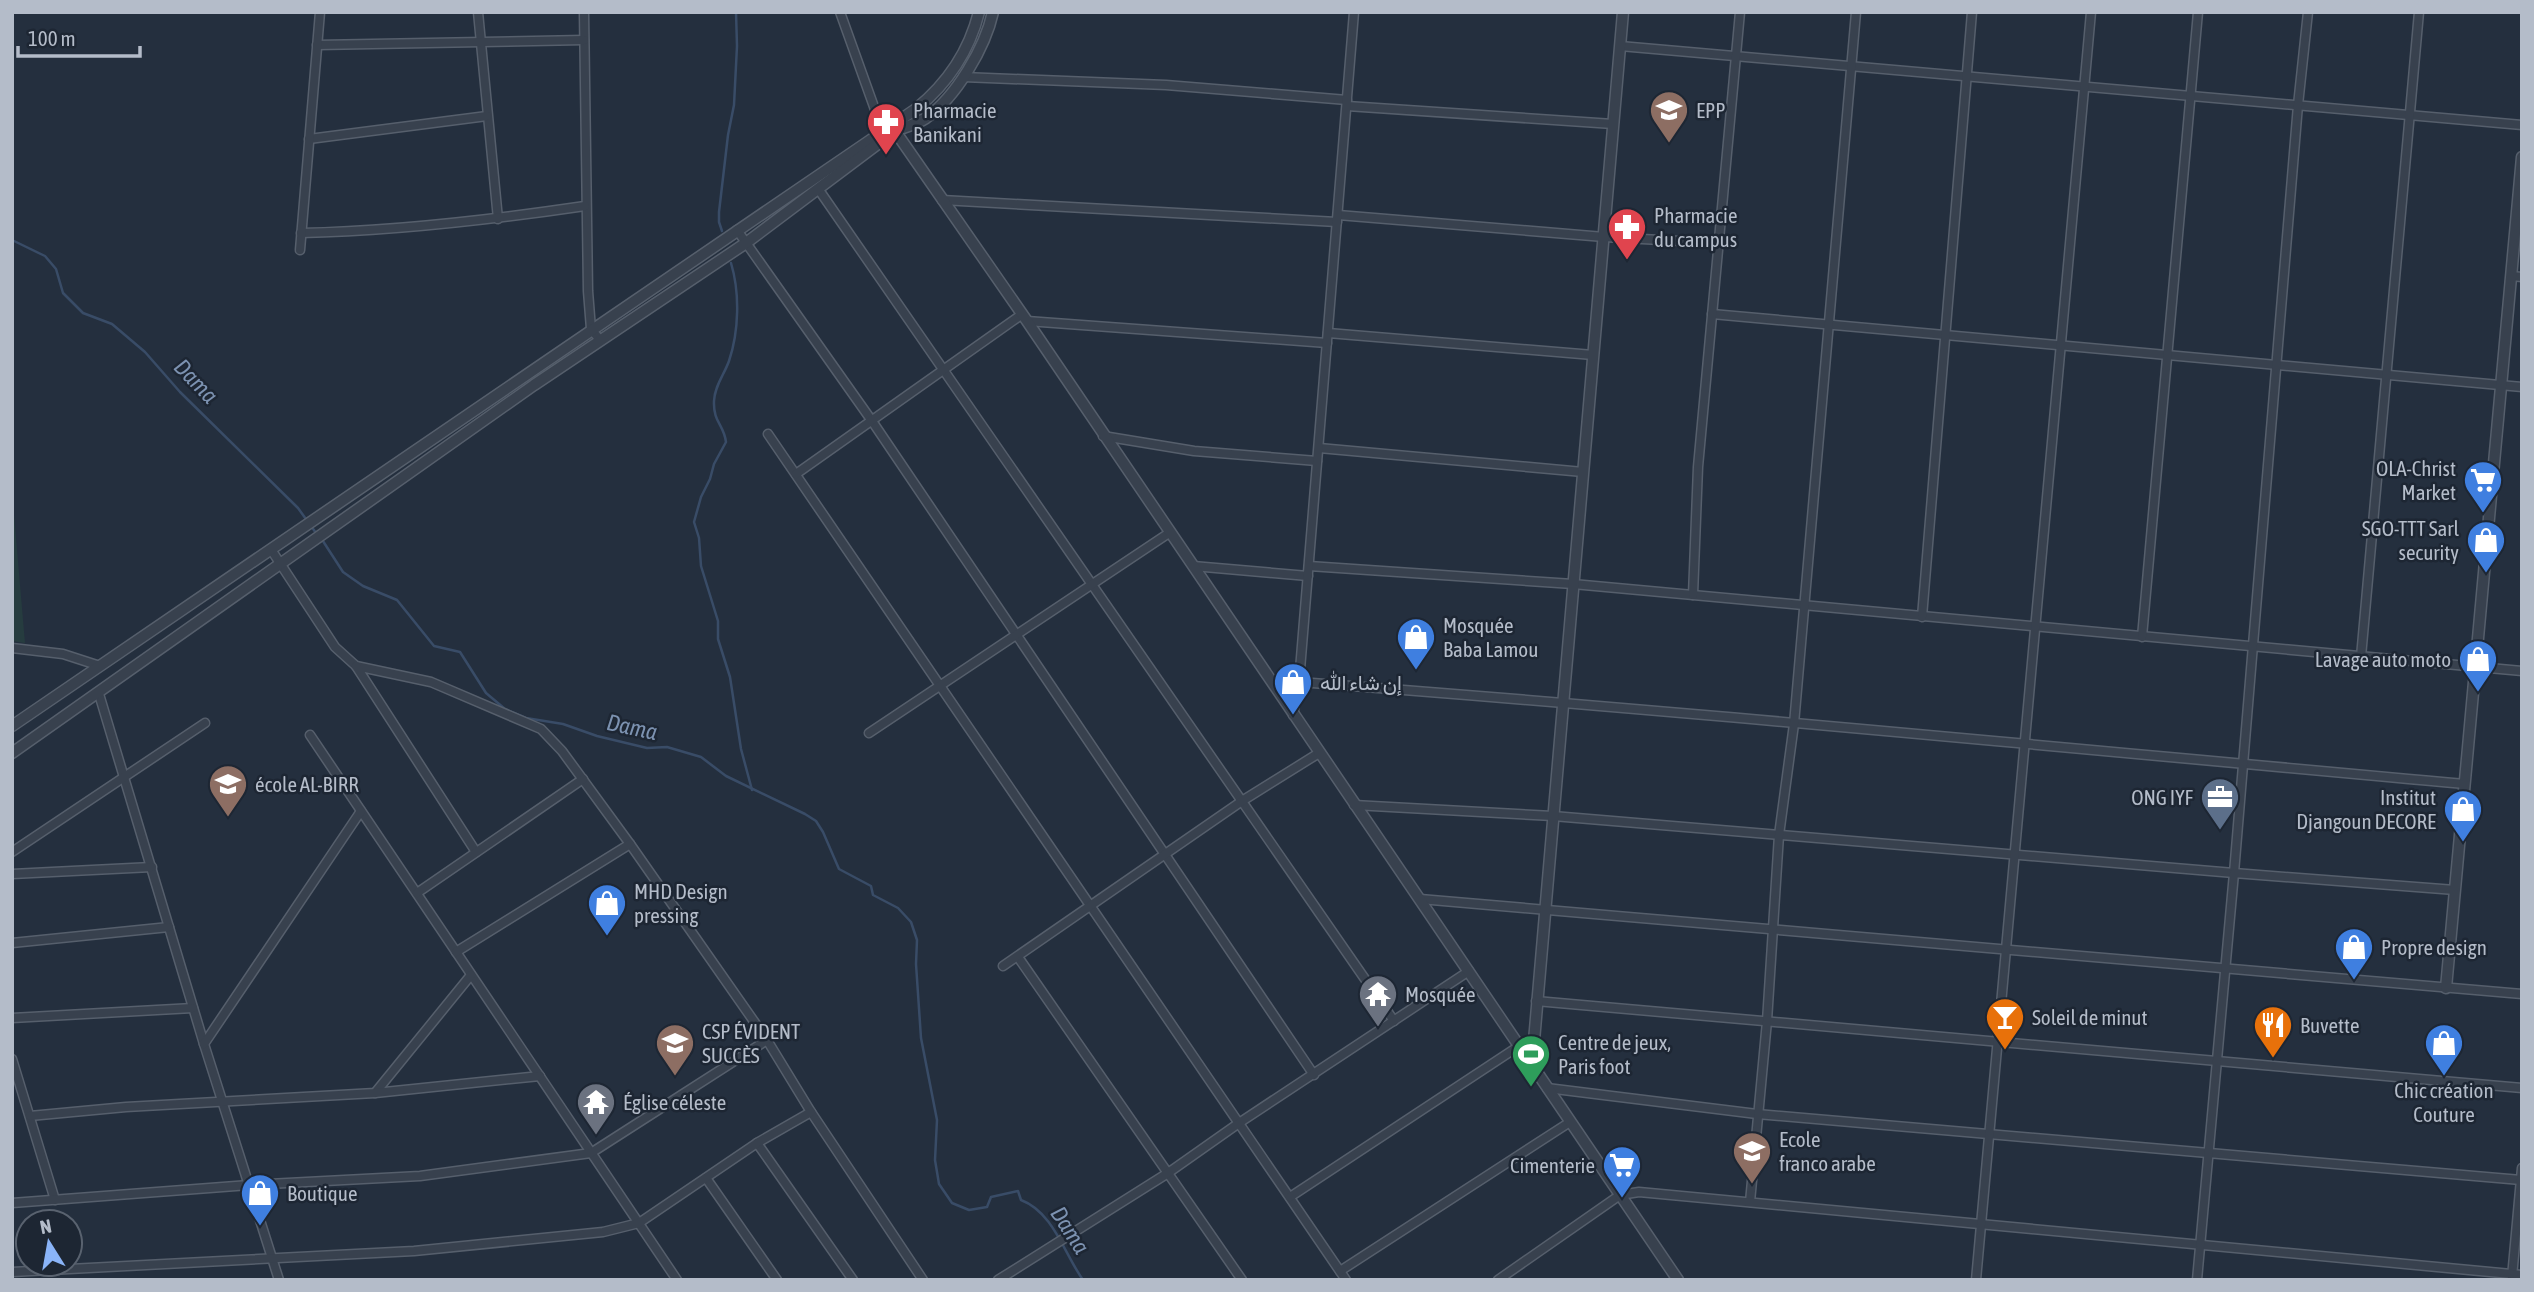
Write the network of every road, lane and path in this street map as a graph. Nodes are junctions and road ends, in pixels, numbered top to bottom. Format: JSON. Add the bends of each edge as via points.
{"nodes":[{"id":1,"x":320,"y":12,"type":"edge"},
{"id":2,"x":478,"y":12,"type":"edge"},
{"id":3,"x":584,"y":12,"type":"edge"},
{"id":4,"x":840,"y":12,"type":"edge"},
{"id":5,"x":979,"y":12,"type":"edge"},
{"id":6,"x":993,"y":12,"type":"edge"},
{"id":7,"x":1354,"y":12,"type":"edge"},
{"id":8,"x":1617,"y":12,"type":"edge"},
{"id":9,"x":1740,"y":12,"type":"edge"},
{"id":10,"x":1856,"y":12,"type":"edge"},
{"id":11,"x":1972,"y":12,"type":"edge"},
{"id":12,"x":2091,"y":12,"type":"edge"},
{"id":13,"x":2199,"y":12,"type":"edge"},
{"id":14,"x":2308,"y":12,"type":"edge"},
{"id":15,"x":2419,"y":12,"type":"edge"},
{"id":16,"x":1623,"y":13,"type":"edge"},
{"id":17,"x":481,"y":40,"type":"junction"},
{"id":18,"x":584,"y":40,"type":"junction"},
{"id":19,"x":317,"y":45,"type":"junction"},
{"id":20,"x":1620,"y":46,"type":"junction"},
{"id":21,"x":1736,"y":56,"type":"junction"},
{"id":22,"x":1852,"y":66,"type":"junction"},
{"id":23,"x":963,"y":76,"type":"junction"},
{"id":24,"x":1966,"y":76,"type":"junction"},
{"id":25,"x":2084,"y":87,"type":"junction"},
{"id":26,"x":2191,"y":96,"type":"junction"},
{"id":27,"x":1347,"y":103,"type":"junction"},
{"id":28,"x":2298,"y":106,"type":"junction"},
{"id":29,"x":2410,"y":115,"type":"junction"},
{"id":30,"x":487,"y":116,"type":"junction"},
{"id":31,"x":1614,"y":124,"type":"junction"},
{"id":32,"x":2522,"y":125,"type":"edge"},
{"id":33,"x":894,"y":128,"type":"junction"},
{"id":34,"x":883,"y":132,"type":"junction"},
{"id":35,"x":309,"y":139,"type":"junction"},
{"id":36,"x":2522,"y":157,"type":"edge"},
{"id":37,"x":819,"y":190,"type":"junction"},
{"id":38,"x":942,"y":200,"type":"junction"},
{"id":39,"x":585,"y":206,"type":"junction"},
{"id":40,"x":498,"y":219,"type":"junction"},
{"id":41,"x":1337,"y":219,"type":"junction"},
{"id":42,"x":737,"y":230,"type":"junction"},
{"id":43,"x":301,"y":233,"type":"junction"},
{"id":44,"x":1604,"y":237,"type":"junction"},
{"id":45,"x":746,"y":243,"type":"junction"},
{"id":46,"x":1718,"y":243,"type":"junction"},
{"id":47,"x":300,"y":250,"type":"dead end"},
{"id":48,"x":2516,"y":276,"type":"edge"},
{"id":49,"x":1712,"y":314,"type":"junction"},
{"id":50,"x":1024,"y":318,"type":"junction"},
{"id":51,"x":1830,"y":324,"type":"junction"},
{"id":52,"x":591,"y":329,"type":"junction"},
{"id":53,"x":1328,"y":333,"type":"junction"},
{"id":54,"x":1944,"y":334,"type":"junction"},
{"id":55,"x":600,"y":340,"type":"junction"},
{"id":56,"x":1327,"y":343,"type":"junction"},
{"id":57,"x":2061,"y":345,"type":"junction"},
{"id":58,"x":1593,"y":355,"type":"junction"},
{"id":59,"x":2168,"y":355,"type":"junction"},
{"id":60,"x":2277,"y":365,"type":"junction"},
{"id":61,"x":944,"y":370,"type":"junction"},
{"id":62,"x":2387,"y":374,"type":"junction"},
{"id":63,"x":2501,"y":385,"type":"junction"},
{"id":64,"x":2522,"y":387,"type":"edge"},
{"id":65,"x":872,"y":421,"type":"junction"},
{"id":66,"x":768,"y":434,"type":"dead end"},
{"id":67,"x":1103,"y":436,"type":"junction"},
{"id":68,"x":1318,"y":448,"type":"junction"},
{"id":69,"x":1317,"y":461,"type":"junction"},
{"id":70,"x":1583,"y":472,"type":"junction"},
{"id":71,"x":796,"y":474,"type":"junction"},
{"id":72,"x":1169,"y":533,"type":"junction"},
{"id":73,"x":272,"y":551,"type":"junction"},
{"id":74,"x":282,"y":564,"type":"junction"},
{"id":75,"x":1193,"y":566,"type":"junction"},
{"id":76,"x":1309,"y":566,"type":"junction"},
{"id":77,"x":1308,"y":576,"type":"junction"},
{"id":78,"x":1092,"y":583,"type":"junction"},
{"id":79,"x":1573,"y":584,"type":"junction"},
{"id":80,"x":1693,"y":595,"type":"junction"},
{"id":81,"x":1804,"y":606,"type":"junction"},
{"id":82,"x":1922,"y":617,"type":"junction"},
{"id":83,"x":2035,"y":627,"type":"junction"},
{"id":84,"x":1016,"y":634,"type":"junction"},
{"id":85,"x":2142,"y":637,"type":"junction"},
{"id":86,"x":2252,"y":647,"type":"junction"},
{"id":87,"x":12,"y":648,"type":"edge"},
{"id":88,"x":2361,"y":657,"type":"junction"},
{"id":89,"x":100,"y":666,"type":"junction"},
{"id":90,"x":356,"y":666,"type":"junction"},
{"id":91,"x":2475,"y":667,"type":"junction"},
{"id":92,"x":2522,"y":671,"type":"edge"},
{"id":93,"x":1299,"y":682,"type":"junction"},
{"id":94,"x":940,"y":685,"type":"junction"},
{"id":95,"x":99,"y":694,"type":"junction"},
{"id":96,"x":1563,"y":701,"type":"junction"},
{"id":97,"x":1293,"y":715,"type":"junction"},
{"id":98,"x":205,"y":723,"type":"dead end"},
{"id":99,"x":1794,"y":724,"type":"junction"},
{"id":100,"x":12,"y":726,"type":"edge"},
{"id":101,"x":869,"y":733,"type":"dead end"},
{"id":102,"x":310,"y":735,"type":"dead end"},
{"id":103,"x":2024,"y":745,"type":"junction"},
{"id":104,"x":12,"y":752,"type":"edge"},
{"id":105,"x":1319,"y":753,"type":"junction"},
{"id":106,"x":2244,"y":764,"type":"junction"},
{"id":107,"x":124,"y":778,"type":"junction"},
{"id":108,"x":583,"y":779,"type":"junction"},
{"id":109,"x":2465,"y":784,"type":"junction"},
{"id":110,"x":1242,"y":801,"type":"junction"},
{"id":111,"x":1354,"y":805,"type":"junction"},
{"id":112,"x":361,"y":811,"type":"junction"},
{"id":113,"x":1553,"y":816,"type":"junction"},
{"id":114,"x":1779,"y":835,"type":"junction"},
{"id":115,"x":630,"y":844,"type":"junction"},
{"id":116,"x":12,"y":852,"type":"edge"},
{"id":117,"x":476,"y":852,"type":"junction"},
{"id":118,"x":1166,"y":855,"type":"junction"},
{"id":119,"x":2014,"y":855,"type":"junction"},
{"id":120,"x":152,"y":867,"type":"junction"},
{"id":121,"x":2234,"y":873,"type":"junction"},
{"id":122,"x":12,"y":874,"type":"edge"},
{"id":123,"x":2455,"y":890,"type":"junction"},
{"id":124,"x":416,"y":893,"type":"junction"},
{"id":125,"x":1420,"y":900,"type":"junction"},
{"id":126,"x":1091,"y":906,"type":"junction"},
{"id":127,"x":1544,"y":911,"type":"junction"},
{"id":128,"x":169,"y":927,"type":"junction"},
{"id":129,"x":1772,"y":930,"type":"junction"},
{"id":130,"x":12,"y":943,"type":"edge"},
{"id":131,"x":2006,"y":950,"type":"junction"},
{"id":132,"x":456,"y":952,"type":"junction"},
{"id":133,"x":1018,"y":957,"type":"junction"},
{"id":134,"x":1003,"y":966,"type":"dead end"},
{"id":135,"x":2225,"y":969,"type":"junction"},
{"id":136,"x":1469,"y":971,"type":"junction"},
{"id":137,"x":471,"y":975,"type":"junction"},
{"id":138,"x":2446,"y":988,"type":"junction"},
{"id":139,"x":2522,"y":994,"type":"edge"},
{"id":140,"x":1536,"y":1001,"type":"junction"},
{"id":141,"x":193,"y":1008,"type":"junction"},
{"id":142,"x":12,"y":1018,"type":"edge"},
{"id":143,"x":1394,"y":1021,"type":"junction"},
{"id":144,"x":1767,"y":1021,"type":"junction"},
{"id":145,"x":767,"y":1040,"type":"junction"},
{"id":146,"x":1997,"y":1042,"type":"junction"},
{"id":147,"x":204,"y":1044,"type":"junction"},
{"id":148,"x":1519,"y":1046,"type":"junction"},
{"id":149,"x":12,"y":1059,"type":"edge"},
{"id":150,"x":2217,"y":1061,"type":"junction"},
{"id":151,"x":1531,"y":1063,"type":"junction"},
{"id":152,"x":1314,"y":1075,"type":"junction"},
{"id":153,"x":540,"y":1076,"type":"junction"},
{"id":154,"x":1547,"y":1088,"type":"junction"},
{"id":155,"x":2522,"y":1088,"type":"edge"},
{"id":156,"x":375,"y":1093,"type":"junction"},
{"id":157,"x":223,"y":1102,"type":"junction"},
{"id":158,"x":811,"y":1112,"type":"junction"},
{"id":159,"x":1757,"y":1114,"type":"junction"},
{"id":160,"x":30,"y":1116,"type":"junction"},
{"id":161,"x":1239,"y":1122,"type":"junction"},
{"id":162,"x":1570,"y":1122,"type":"junction"},
{"id":163,"x":1989,"y":1134,"type":"junction"},
{"id":164,"x":757,"y":1143,"type":"junction"},
{"id":165,"x":592,"y":1153,"type":"junction"},
{"id":166,"x":2209,"y":1153,"type":"junction"},
{"id":167,"x":2522,"y":1168,"type":"edge"},
{"id":168,"x":1168,"y":1173,"type":"junction"},
{"id":169,"x":706,"y":1178,"type":"junction"},
{"id":170,"x":2521,"y":1180,"type":"edge"},
{"id":171,"x":249,"y":1185,"type":"junction"},
{"id":172,"x":1620,"y":1195,"type":"junction"},
{"id":173,"x":1290,"y":1197,"type":"junction"},
{"id":174,"x":55,"y":1200,"type":"junction"},
{"id":175,"x":1750,"y":1202,"type":"junction"},
{"id":176,"x":12,"y":1203,"type":"edge"},
{"id":177,"x":639,"y":1223,"type":"junction"},
{"id":178,"x":1981,"y":1224,"type":"junction"},
{"id":179,"x":2201,"y":1245,"type":"junction"},
{"id":180,"x":272,"y":1259,"type":"junction"},
{"id":181,"x":1340,"y":1271,"type":"junction"},
{"id":182,"x":12,"y":1272,"type":"edge"},
{"id":183,"x":2516,"y":1276,"type":"edge"},
{"id":184,"x":1676,"y":1279,"type":"edge"},
{"id":185,"x":279,"y":1280,"type":"edge"},
{"id":186,"x":677,"y":1280,"type":"edge"},
{"id":187,"x":777,"y":1280,"type":"edge"},
{"id":188,"x":853,"y":1280,"type":"edge"},
{"id":189,"x":923,"y":1280,"type":"edge"},
{"id":190,"x":998,"y":1280,"type":"edge"},
{"id":191,"x":1242,"y":1280,"type":"edge"},
{"id":192,"x":1346,"y":1280,"type":"edge"},
{"id":193,"x":1498,"y":1280,"type":"edge"},
{"id":194,"x":1976,"y":1280,"type":"edge"},
{"id":195,"x":2197,"y":1280,"type":"edge"}],
"edges":[{"from":1,"to":19,"type":"street"},
{"from":2,"to":17,"type":"street"},
{"from":3,"to":18,"type":"street"},
{"from":4,"to":34,"type":"street"},
{"from":5,"to":33,"type":"street","via":[[972,37],[952,74]]},
{"from":6,"to":23,"type":"street","via":[[982,45]]},
{"from":7,"to":27,"type":"street"},
{"from":8,"to":16,"type":"street"},
{"from":9,"to":21,"type":"street"},
{"from":10,"to":22,"type":"street"},
{"from":11,"to":24,"type":"street"},
{"from":12,"to":25,"type":"street"},
{"from":13,"to":26,"type":"street"},
{"from":14,"to":28,"type":"street"},
{"from":15,"to":29,"type":"street"},
{"from":16,"to":20,"type":"street"},
{"from":17,"to":18,"type":"street"},
{"from":17,"to":19,"type":"street"},
{"from":17,"to":30,"type":"street"},
{"from":18,"to":39,"type":"street"},
{"from":19,"to":35,"type":"street"},
{"from":20,"to":21,"type":"street"},
{"from":20,"to":31,"type":"street"},
{"from":21,"to":22,"type":"street"},
{"from":21,"to":46,"type":"street"},
{"from":22,"to":24,"type":"street"},
{"from":22,"to":51,"type":"street"},
{"from":23,"to":27,"type":"street","via":[[1166,85]]},
{"from":23,"to":33,"type":"street","via":[[924,120]]},
{"from":24,"to":25,"type":"street"},
{"from":24,"to":54,"type":"street"},
{"from":25,"to":26,"type":"street"},
{"from":25,"to":57,"type":"street"},
{"from":26,"to":28,"type":"street"},
{"from":26,"to":59,"type":"street"},
{"from":27,"to":31,"type":"street"},
{"from":27,"to":41,"type":"street"},
{"from":28,"to":29,"type":"street"},
{"from":28,"to":60,"type":"street"},
{"from":29,"to":32,"type":"street"},
{"from":29,"to":62,"type":"street"},
{"from":30,"to":35,"type":"street"},
{"from":30,"to":40,"type":"street"},
{"from":31,"to":44,"type":"street"},
{"from":33,"to":34,"type":"street"},
{"from":33,"to":37,"type":"street"},
{"from":33,"to":38,"type":"street"},
{"from":34,"to":42,"type":"street"},
{"from":35,"to":43,"type":"street"},
{"from":36,"to":48,"type":"street"},
{"from":37,"to":45,"type":"street"},
{"from":37,"to":61,"type":"street"},
{"from":38,"to":41,"type":"street"},
{"from":38,"to":50,"type":"street"},
{"from":39,"to":40,"type":"street"},
{"from":39,"to":52,"type":"street"},
{"from":40,"to":43,"type":"street"},
{"from":41,"to":44,"type":"street"},
{"from":41,"to":53,"type":"street"},
{"from":42,"to":45,"type":"street"},
{"from":42,"to":52,"type":"street"},
{"from":43,"to":47,"type":"street"},
{"from":44,"to":46,"type":"street"},
{"from":44,"to":58,"type":"street"},
{"from":45,"to":55,"type":"street"},
{"from":45,"to":65,"type":"street"},
{"from":46,"to":49,"type":"street"},
{"from":48,"to":63,"type":"street"},
{"from":49,"to":51,"type":"street"},
{"from":49,"to":80,"type":"street","via":[[1698,467]]},
{"from":50,"to":56,"type":"street"},
{"from":50,"to":61,"type":"street"},
{"from":50,"to":67,"type":"street"},
{"from":51,"to":54,"type":"street"},
{"from":51,"to":81,"type":"street"},
{"from":52,"to":55,"type":"street"},
{"from":52,"to":73,"type":"street"},
{"from":53,"to":56,"type":"street"},
{"from":53,"to":58,"type":"street"},
{"from":54,"to":57,"type":"street"},
{"from":54,"to":82,"type":"street"},
{"from":55,"to":74,"type":"street"},
{"from":56,"to":68,"type":"street"},
{"from":57,"to":59,"type":"street"},
{"from":57,"to":83,"type":"street"},
{"from":58,"to":70,"type":"street"},
{"from":59,"to":60,"type":"street"},
{"from":59,"to":85,"type":"street"},
{"from":60,"to":62,"type":"street"},
{"from":60,"to":86,"type":"street"},
{"from":61,"to":65,"type":"street"},
{"from":61,"to":78,"type":"street"},
{"from":62,"to":63,"type":"street"},
{"from":62,"to":88,"type":"street"},
{"from":63,"to":64,"type":"street"},
{"from":63,"to":91,"type":"street"},
{"from":65,"to":71,"type":"street"},
{"from":65,"to":84,"type":"street"},
{"from":66,"to":71,"type":"street"},
{"from":67,"to":69,"type":"street","via":[[1194,451]]},
{"from":67,"to":72,"type":"street"},
{"from":68,"to":69,"type":"street"},
{"from":68,"to":70,"type":"street"},
{"from":69,"to":76,"type":"street"},
{"from":70,"to":79,"type":"street"},
{"from":71,"to":94,"type":"street"},
{"from":72,"to":75,"type":"street"},
{"from":72,"to":78,"type":"street"},
{"from":73,"to":74,"type":"street"},
{"from":73,"to":89,"type":"street"},
{"from":74,"to":90,"type":"street","via":[[335,647]]},
{"from":74,"to":95,"type":"street"},
{"from":75,"to":77,"type":"street"},
{"from":75,"to":97,"type":"street"},
{"from":76,"to":77,"type":"street"},
{"from":76,"to":79,"type":"street"},
{"from":77,"to":93,"type":"street"},
{"from":78,"to":84,"type":"street"},
{"from":78,"to":110,"type":"street"},
{"from":79,"to":80,"type":"street"},
{"from":79,"to":96,"type":"street"},
{"from":80,"to":81,"type":"street"},
{"from":81,"to":82,"type":"street"},
{"from":81,"to":99,"type":"street"},
{"from":82,"to":83,"type":"street"},
{"from":83,"to":85,"type":"street"},
{"from":83,"to":103,"type":"street"},
{"from":84,"to":94,"type":"street"},
{"from":84,"to":118,"type":"street"},
{"from":85,"to":86,"type":"street"},
{"from":86,"to":88,"type":"street"},
{"from":86,"to":106,"type":"street"},
{"from":87,"to":89,"type":"street","via":[[64,654]]},
{"from":88,"to":91,"type":"street"},
{"from":89,"to":100,"type":"street"},
{"from":90,"to":108,"type":"street","via":[[431,682],[541,729]]},
{"from":90,"to":117,"type":"street"},
{"from":91,"to":92,"type":"street"},
{"from":91,"to":109,"type":"street"},
{"from":93,"to":96,"type":"street"},
{"from":93,"to":97,"type":"street"},
{"from":94,"to":101,"type":"street"},
{"from":94,"to":126,"type":"street"},
{"from":95,"to":104,"type":"street"},
{"from":95,"to":107,"type":"street"},
{"from":96,"to":99,"type":"street"},
{"from":96,"to":113,"type":"street"},
{"from":97,"to":105,"type":"street"},
{"from":98,"to":107,"type":"street"},
{"from":99,"to":103,"type":"street"},
{"from":99,"to":114,"type":"street"},
{"from":102,"to":112,"type":"street"},
{"from":103,"to":106,"type":"street"},
{"from":103,"to":119,"type":"street"},
{"from":105,"to":110,"type":"street"},
{"from":105,"to":111,"type":"street"},
{"from":106,"to":109,"type":"street"},
{"from":106,"to":121,"type":"street"},
{"from":107,"to":116,"type":"street"},
{"from":107,"to":120,"type":"street"},
{"from":108,"to":115,"type":"street"},
{"from":108,"to":117,"type":"street"},
{"from":109,"to":123,"type":"street"},
{"from":110,"to":118,"type":"street"},
{"from":110,"to":143,"type":"street"},
{"from":111,"to":113,"type":"street"},
{"from":111,"to":125,"type":"street"},
{"from":112,"to":124,"type":"street"},
{"from":112,"to":147,"type":"street"},
{"from":113,"to":114,"type":"street"},
{"from":113,"to":127,"type":"street"},
{"from":114,"to":119,"type":"street"},
{"from":114,"to":129,"type":"street"},
{"from":115,"to":132,"type":"street"},
{"from":115,"to":145,"type":"street"},
{"from":117,"to":124,"type":"street"},
{"from":118,"to":126,"type":"street"},
{"from":118,"to":152,"type":"street"},
{"from":119,"to":121,"type":"street"},
{"from":119,"to":131,"type":"street"},
{"from":120,"to":122,"type":"street"},
{"from":120,"to":128,"type":"street"},
{"from":121,"to":123,"type":"street"},
{"from":121,"to":135,"type":"street"},
{"from":123,"to":138,"type":"street"},
{"from":124,"to":132,"type":"street"},
{"from":125,"to":127,"type":"street"},
{"from":125,"to":136,"type":"street"},
{"from":126,"to":133,"type":"street"},
{"from":126,"to":161,"type":"street"},
{"from":127,"to":129,"type":"street"},
{"from":127,"to":140,"type":"street"},
{"from":128,"to":130,"type":"street"},
{"from":128,"to":141,"type":"street"},
{"from":129,"to":131,"type":"street"},
{"from":129,"to":144,"type":"street"},
{"from":131,"to":135,"type":"street"},
{"from":131,"to":146,"type":"street"},
{"from":132,"to":137,"type":"street"},
{"from":133,"to":134,"type":"street"},
{"from":133,"to":168,"type":"street"},
{"from":135,"to":138,"type":"street"},
{"from":135,"to":150,"type":"street"},
{"from":136,"to":143,"type":"street"},
{"from":136,"to":148,"type":"street"},
{"from":137,"to":153,"type":"street"},
{"from":137,"to":156,"type":"street"},
{"from":138,"to":139,"type":"street"},
{"from":140,"to":144,"type":"street"},
{"from":140,"to":151,"type":"street"},
{"from":141,"to":142,"type":"street"},
{"from":141,"to":147,"type":"street"},
{"from":143,"to":152,"type":"street"},
{"from":144,"to":146,"type":"street"},
{"from":144,"to":159,"type":"street"},
{"from":145,"to":158,"type":"street"},
{"from":145,"to":165,"type":"street"},
{"from":146,"to":150,"type":"street"},
{"from":146,"to":163,"type":"street"},
{"from":147,"to":157,"type":"street"},
{"from":148,"to":151,"type":"street"},
{"from":148,"to":173,"type":"street"},
{"from":149,"to":160,"type":"street"},
{"from":150,"to":155,"type":"street"},
{"from":150,"to":166,"type":"street"},
{"from":151,"to":154,"type":"street"},
{"from":152,"to":161,"type":"street"},
{"from":153,"to":156,"type":"street"},
{"from":153,"to":165,"type":"street"},
{"from":154,"to":159,"type":"street"},
{"from":154,"to":162,"type":"street"},
{"from":156,"to":157,"type":"street"},
{"from":157,"to":160,"type":"street"},
{"from":157,"to":171,"type":"street"},
{"from":158,"to":164,"type":"street"},
{"from":158,"to":189,"type":"street"},
{"from":159,"to":163,"type":"street"},
{"from":159,"to":175,"type":"street"},
{"from":160,"to":174,"type":"street"},
{"from":161,"to":168,"type":"street"},
{"from":161,"to":173,"type":"street"},
{"from":162,"to":172,"type":"street"},
{"from":162,"to":181,"type":"street"},
{"from":163,"to":166,"type":"street"},
{"from":163,"to":178,"type":"street"},
{"from":164,"to":169,"type":"street"},
{"from":164,"to":188,"type":"street"},
{"from":165,"to":171,"type":"street","via":[[420,1176]]},
{"from":165,"to":177,"type":"street"},
{"from":166,"to":170,"type":"street"},
{"from":166,"to":179,"type":"street"},
{"from":167,"to":170,"type":"street"},
{"from":168,"to":190,"type":"street"},
{"from":168,"to":191,"type":"street"},
{"from":169,"to":177,"type":"street"},
{"from":169,"to":187,"type":"street"},
{"from":170,"to":183,"type":"street"},
{"from":171,"to":174,"type":"street"},
{"from":171,"to":180,"type":"street"},
{"from":172,"to":175,"type":"street","via":[[1639,1192]]},
{"from":172,"to":184,"type":"street"},
{"from":172,"to":193,"type":"street"},
{"from":173,"to":181,"type":"street"},
{"from":174,"to":176,"type":"street"},
{"from":175,"to":178,"type":"street"},
{"from":177,"to":180,"type":"street","via":[[603,1232],[441,1248]]},
{"from":177,"to":186,"type":"street"},
{"from":178,"to":179,"type":"street"},
{"from":178,"to":194,"type":"street"},
{"from":179,"to":183,"type":"street"},
{"from":179,"to":195,"type":"street"},
{"from":180,"to":182,"type":"street"},
{"from":180,"to":185,"type":"street"},
{"from":181,"to":192,"type":"street"}]}
